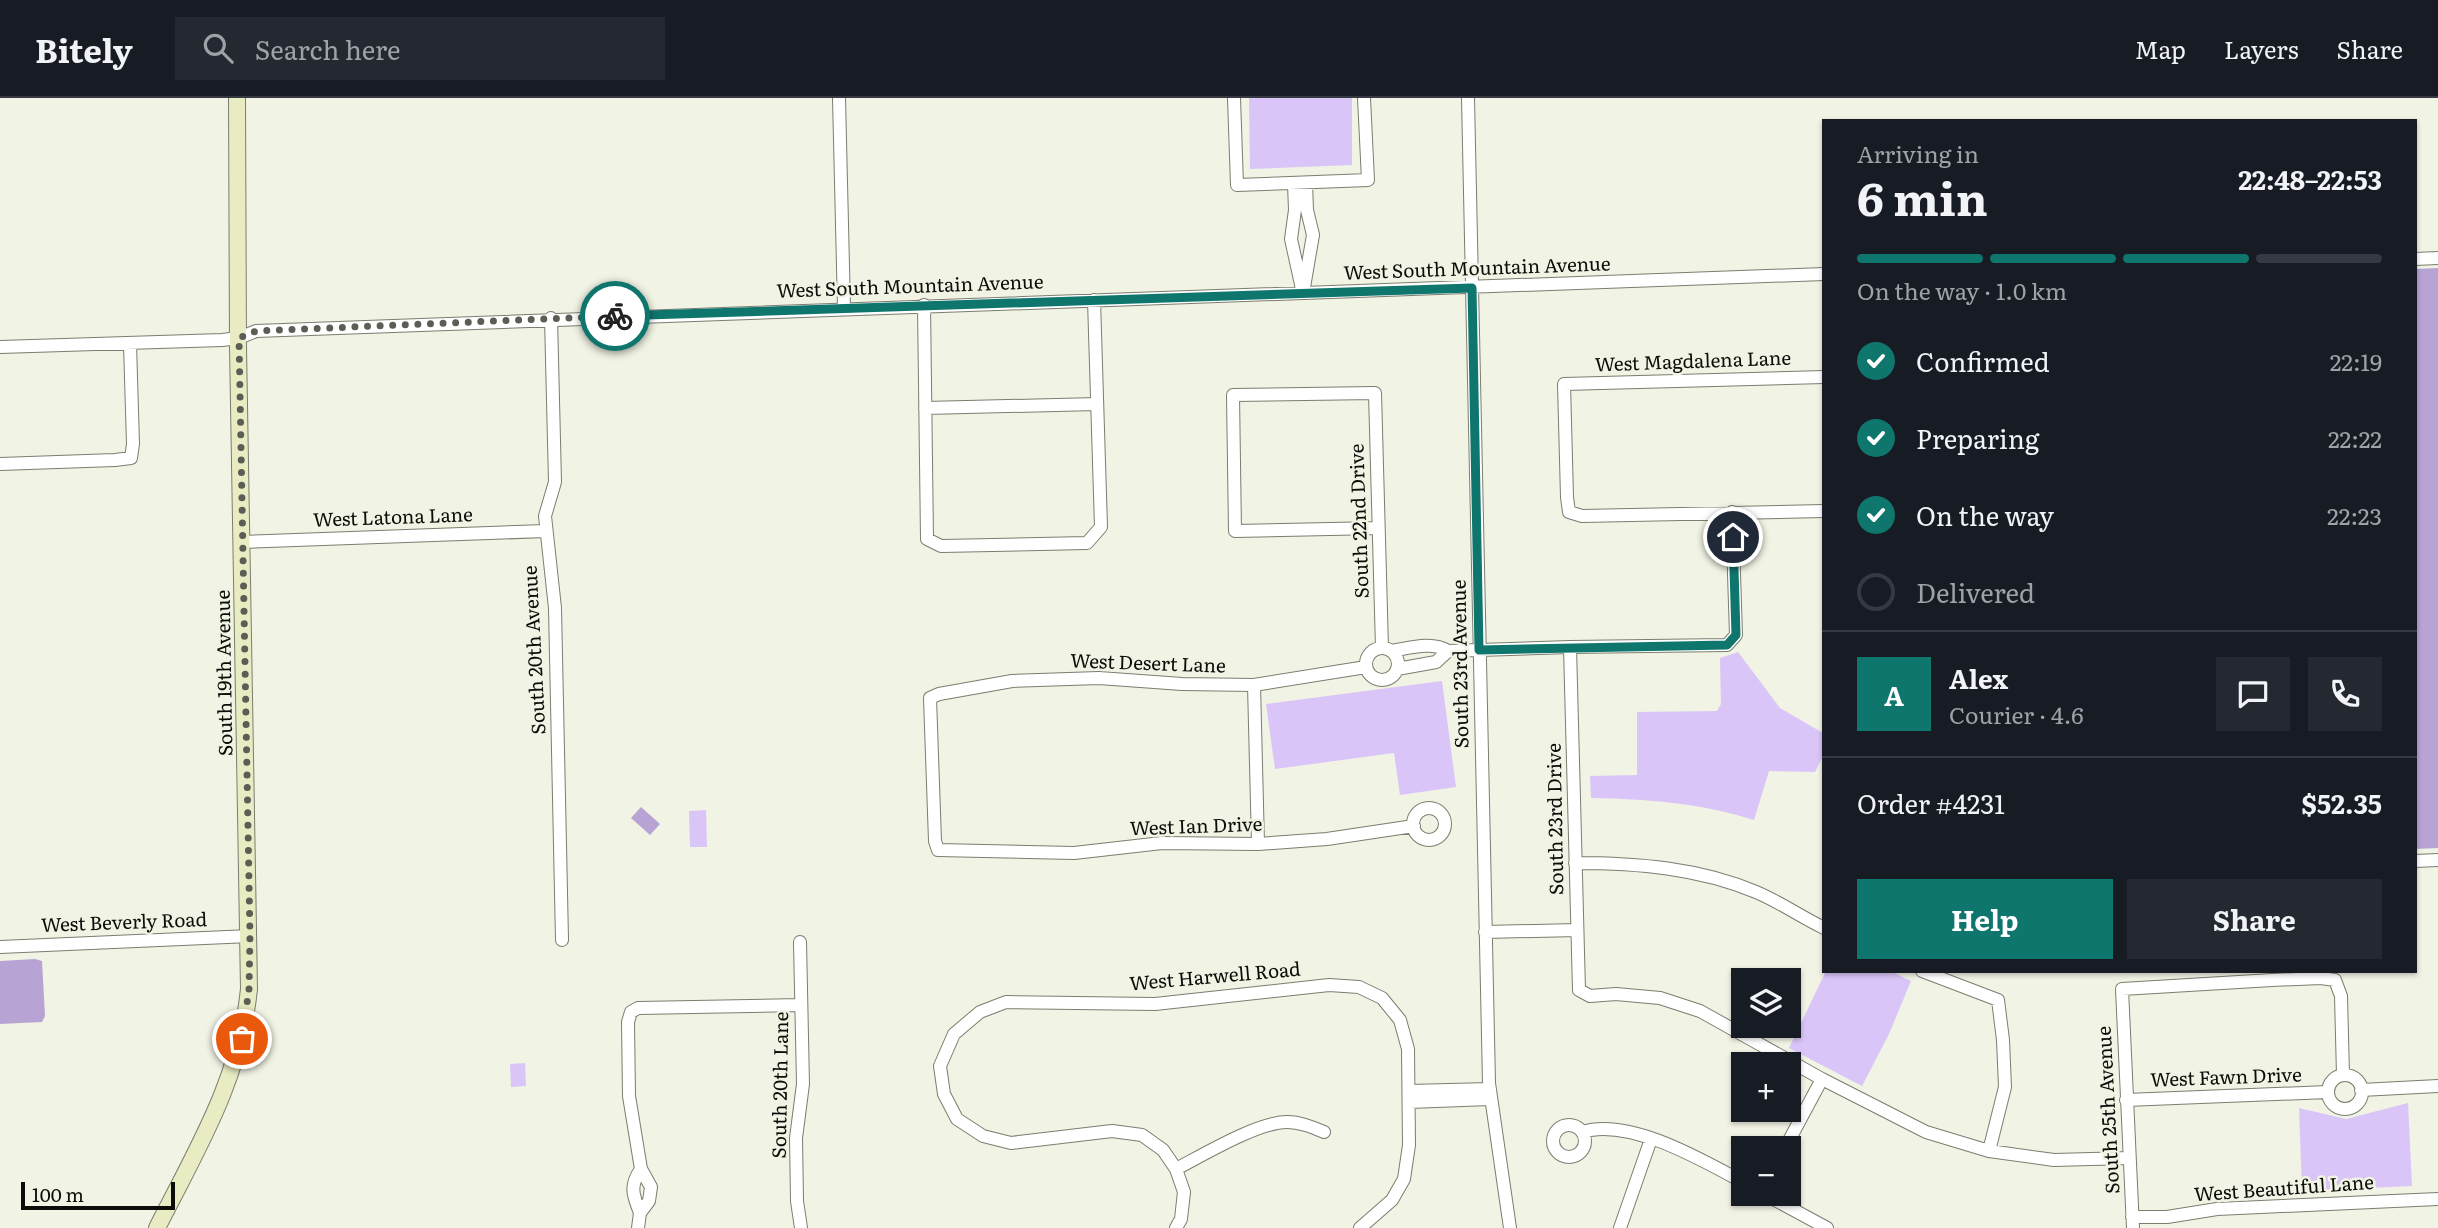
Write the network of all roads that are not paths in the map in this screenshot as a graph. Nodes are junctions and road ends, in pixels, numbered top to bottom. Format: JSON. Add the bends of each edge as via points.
{"nodes":[{"id":1,"x":237,"y":98,"type":"edge"},
{"id":2,"x":839,"y":98,"type":"edge"},
{"id":3,"x":1234,"y":98,"type":"edge"},
{"id":4,"x":1364,"y":98,"type":"edge"},
{"id":5,"x":1468,"y":98,"type":"edge"},
{"id":6,"x":1300,"y":184,"type":"junction"},
{"id":7,"x":2417,"y":258,"type":"edge"},
{"id":8,"x":2438,"y":258,"type":"edge"},
{"id":9,"x":1822,"y":274,"type":"edge"},
{"id":10,"x":1472,"y":288,"type":"junction"},
{"id":11,"x":1303,"y":293,"type":"junction"},
{"id":12,"x":1094,"y":300,"type":"junction"},
{"id":13,"x":924,"y":305,"type":"junction"},
{"id":14,"x":844,"y":307,"type":"junction"},
{"id":15,"x":551,"y":318,"type":"junction"},
{"id":16,"x":239,"y":338,"type":"junction"},
{"id":17,"x":130,"y":344,"type":"junction"},
{"id":18,"x":0,"y":347,"type":"edge"},
{"id":19,"x":1822,"y":377,"type":"edge"},
{"id":20,"x":1097,"y":404,"type":"junction"},
{"id":21,"x":925,"y":408,"type":"junction"},
{"id":22,"x":0,"y":464,"type":"edge"},
{"id":23,"x":1822,"y":510,"type":"edge"},
{"id":24,"x":1732,"y":512,"type":"junction"},
{"id":25,"x":1378,"y":528,"type":"junction"},
{"id":26,"x":546,"y":531,"type":"junction"},
{"id":27,"x":242,"y":542,"type":"junction"},
{"id":28,"x":1419,"y":647,"type":"junction"},
{"id":29,"x":1570,"y":647,"type":"junction"},
{"id":30,"x":1387,"y":650,"type":"junction"},
{"id":31,"x":1479,"y":650,"type":"junction"},
{"id":32,"x":1448,"y":651,"type":"junction"},
{"id":33,"x":1420,"y":665,"type":"junction"},
{"id":34,"x":1366,"y":667,"type":"junction"},
{"id":35,"x":1397,"y":669,"type":"junction"},
{"id":36,"x":1254,"y":685,"type":"junction"},
{"id":37,"x":1414,"y":826,"type":"dead end"},
{"id":38,"x":1258,"y":844,"type":"junction"},
{"id":39,"x":938,"y":850,"type":"joint"},
{"id":40,"x":2438,"y":860,"type":"edge"},
{"id":41,"x":2417,"y":861,"type":"edge"},
{"id":42,"x":1575,"y":863,"type":"junction"},
{"id":43,"x":1822,"y":927,"type":"edge"},
{"id":44,"x":1577,"y":930,"type":"junction"},
{"id":45,"x":1485,"y":932,"type":"junction"},
{"id":46,"x":250,"y":936,"type":"junction"},
{"id":47,"x":562,"y":940,"type":"dead end"},
{"id":48,"x":800,"y":942,"type":"dead end"},
{"id":49,"x":0,"y":947,"type":"edge"},
{"id":50,"x":1927,"y":973,"type":"edge"},
{"id":51,"x":2272,"y":976,"type":"edge"},
{"id":52,"x":801,"y":1005,"type":"junction"},
{"id":53,"x":2343,"y":1075,"type":"junction"},
{"id":54,"x":1822,"y":1079,"type":"junction"},
{"id":55,"x":2438,"y":1086,"type":"edge"},
{"id":56,"x":2361,"y":1090,"type":"junction"},
{"id":57,"x":2328,"y":1092,"type":"junction"},
{"id":58,"x":1490,"y":1094,"type":"junction"},
{"id":59,"x":1409,"y":1097,"type":"junction"},
{"id":60,"x":2126,"y":1100,"type":"junction"},
{"id":61,"x":1324,"y":1132,"type":"dead end"},
{"id":62,"x":1582,"y":1132,"type":"dead end"},
{"id":63,"x":1791,"y":1136,"type":"edge"},
{"id":64,"x":1651,"y":1139,"type":"junction"},
{"id":65,"x":1989,"y":1151,"type":"junction"},
{"id":66,"x":2129,"y":1158,"type":"junction"},
{"id":67,"x":641,"y":1169,"type":"junction"},
{"id":68,"x":1176,"y":1169,"type":"junction"},
{"id":69,"x":1731,"y":1176,"type":"edge"},
{"id":70,"x":2438,"y":1199,"type":"edge"},
{"id":71,"x":1786,"y":1206,"type":"edge"},
{"id":72,"x":640,"y":1213,"type":"junction"},
{"id":73,"x":2132,"y":1223,"type":"edge"},
{"id":74,"x":157,"y":1228,"type":"edge"},
{"id":75,"x":638,"y":1228,"type":"edge"},
{"id":76,"x":802,"y":1228,"type":"edge"},
{"id":77,"x":1176,"y":1228,"type":"edge"},
{"id":78,"x":1360,"y":1228,"type":"edge"},
{"id":79,"x":1510,"y":1228,"type":"edge"},
{"id":80,"x":1619,"y":1228,"type":"edge"},
{"id":81,"x":1827,"y":1228,"type":"edge"}],
"edges":[{"from":1,"to":16,"type":"main road","name":"South 19th Avenue"},
{"from":2,"to":14,"type":"street"},
{"from":3,"to":6,"type":"street","via":[[1237,185]]},
{"from":4,"to":6,"type":"street","via":[[1368,180]]},
{"from":5,"to":10,"type":"street","name":"South 23rd Avenue"},
{"from":6,"to":11,"type":"street","via":[[1291,239]]},
{"from":6,"to":11,"type":"street","via":[[1313,235]]},
{"from":7,"to":8,"type":"street"},
{"from":9,"to":10,"type":"street","name":"West South Mountain Avenue"},
{"from":10,"to":11,"type":"street","name":"West South Mountain Avenue"},
{"from":10,"to":31,"type":"street","name":"South 23rd Avenue"},
{"from":11,"to":12,"type":"street","name":"West South Mountain Avenue"},
{"from":12,"to":13,"type":"street","name":"West South Mountain Avenue"},
{"from":12,"to":20,"type":"street"},
{"from":13,"to":14,"type":"street","name":"West South Mountain Avenue"},
{"from":13,"to":21,"type":"street"},
{"from":14,"to":15,"type":"street","name":"West South Mountain Avenue"},
{"from":15,"to":16,"type":"street","name":"West South Mountain Avenue","via":[[256,331]]},
{"from":15,"to":26,"type":"street","name":"South 20th Avenue","via":[[555,482],[546,508]]},
{"from":16,"to":17,"type":"street","name":"West South Mountain Avenue"},
{"from":16,"to":27,"type":"main road","name":"South 19th Avenue"},
{"from":17,"to":18,"type":"street","name":"West South Mountain Avenue"},
{"from":17,"to":22,"type":"street","via":[[131,458]]},
{"from":19,"to":24,"type":"street","name":"West Magdalena Lane","via":[[1564,384],[1569,512],[1582,516]]},
{"from":20,"to":21,"type":"street"},
{"from":20,"to":21,"type":"street","via":[[1101,527],[1087,543],[941,546],[927,539]]},
{"from":23,"to":24,"type":"street"},
{"from":24,"to":29,"type":"street","via":[[1736,635],[1727,645]]},
{"from":25,"to":25,"type":"street","name":"South 22nd Drive","via":[[1375,393],[1233,395],[1235,531]]},
{"from":25,"to":30,"type":"street","name":"South 22nd Drive"},
{"from":26,"to":27,"type":"street","name":"West Latona Lane"},
{"from":26,"to":47,"type":"street","name":"South 20th Avenue","via":[[555,608]]},
{"from":27,"to":46,"type":"main road","name":"South 19th Avenue"},
{"from":28,"to":30,"type":"street"},
{"from":28,"to":32,"type":"street","via":[[1440,646]]},
{"from":28,"to":33,"type":"street"},
{"from":29,"to":31,"type":"street"},
{"from":29,"to":42,"type":"street","name":"South 23rd Drive"},
{"from":30,"to":34,"type":"street","via":[[1369,654]]},
{"from":30,"to":35,"type":"street","via":[[1397,659]]},
{"from":31,"to":32,"type":"street"},
{"from":31,"to":45,"type":"street","name":"South 23rd Avenue"},
{"from":32,"to":33,"type":"street","via":[[1436,662]]},
{"from":33,"to":35,"type":"street"},
{"from":34,"to":35,"type":"street","via":[[1372,677],[1381,680]]},
{"from":34,"to":36,"type":"street","name":"West Desert Lane"},
{"from":36,"to":38,"type":"street"},
{"from":36,"to":39,"type":"street","name":"West Desert Lane","via":[[1099,678],[1024,681],[930,698]]},
{"from":37,"to":38,"type":"street","name":"West Ian Drive"},
{"from":38,"to":39,"type":"street","name":"West Ian Drive","via":[[1162,843],[1074,853]]},
{"from":40,"to":41,"type":"street"},
{"from":42,"to":43,"type":"street","via":[[1690,871],[1757,892]]},
{"from":42,"to":44,"type":"street","name":"South 23rd Drive"},
{"from":44,"to":45,"type":"street"},
{"from":44,"to":54,"type":"street","name":"South 23rd Drive","via":[[1578,990],[1590,996],[1660,998],[1700,1012]]},
{"from":45,"to":58,"type":"street","name":"South 23rd Avenue"},
{"from":46,"to":49,"type":"street","name":"West Beverly Road"},
{"from":46,"to":74,"type":"main road","name":"South 19th Avenue","via":[[247,1012],[233,1069]]},
{"from":48,"to":52,"type":"street","name":"South 20th Lane"},
{"from":50,"to":65,"type":"street","via":[[1998,1000],[2005,1087]]},
{"from":51,"to":53,"type":"street","via":[[2335,980],[2341,996]]},
{"from":51,"to":60,"type":"street","name":"South 25th Avenue","via":[[2122,989]]},
{"from":52,"to":67,"type":"street","via":[[638,1008],[631,1012],[629,1096]]},
{"from":52,"to":76,"type":"street","name":"South 20th Lane","via":[[803,1084],[796,1138]]},
{"from":53,"to":56,"type":"street","via":[[2355,1079]]},
{"from":53,"to":57,"type":"street","via":[[2331,1083]]},
{"from":54,"to":63,"type":"street"},
{"from":54,"to":65,"type":"street","via":[[1926,1132]]},
{"from":55,"to":56,"type":"street"},
{"from":56,"to":57,"type":"street","via":[[2360,1100],[2348,1109],[2334,1105]]},
{"from":57,"to":60,"type":"street","name":"West Fawn Drive"},
{"from":58,"to":59,"type":"street"},
{"from":58,"to":79,"type":"street","name":"South 23rd Avenue"},
{"from":59,"to":68,"type":"street","name":"West Harwell Road","via":[[1408,1048],[1400,1020],[1382,998],[1359,987],[1329,985],[1155,1004],[1006,1002],[980,1012],[954,1034],[940,1066],[944,1094],[957,1119],[983,1136],[1011,1143],[1112,1131],[1142,1135],[1163,1150]]},
{"from":59,"to":78,"type":"street","via":[[1404,1179],[1392,1200]]},
{"from":60,"to":66,"type":"street","name":"South 25th Avenue"},
{"from":61,"to":68,"type":"street","via":[[1285,1122],[1258,1129]]},
{"from":62,"to":64,"type":"street","via":[[1604,1129]]},
{"from":64,"to":69,"type":"street"},
{"from":64,"to":80,"type":"street"},
{"from":65,"to":66,"type":"street","via":[[2054,1160]]},
{"from":66,"to":73,"type":"street","name":"South 25th Avenue"},
{"from":67,"to":72,"type":"street","via":[[632,1186]]},
{"from":67,"to":72,"type":"street","via":[[651,1194]]},
{"from":68,"to":77,"type":"street","via":[[1184,1192]]},
{"from":70,"to":73,"type":"street","name":"West Beautiful Lane","via":[[2217,1209]]},
{"from":71,"to":81,"type":"street"},
{"from":72,"to":75,"type":"street"}]}
